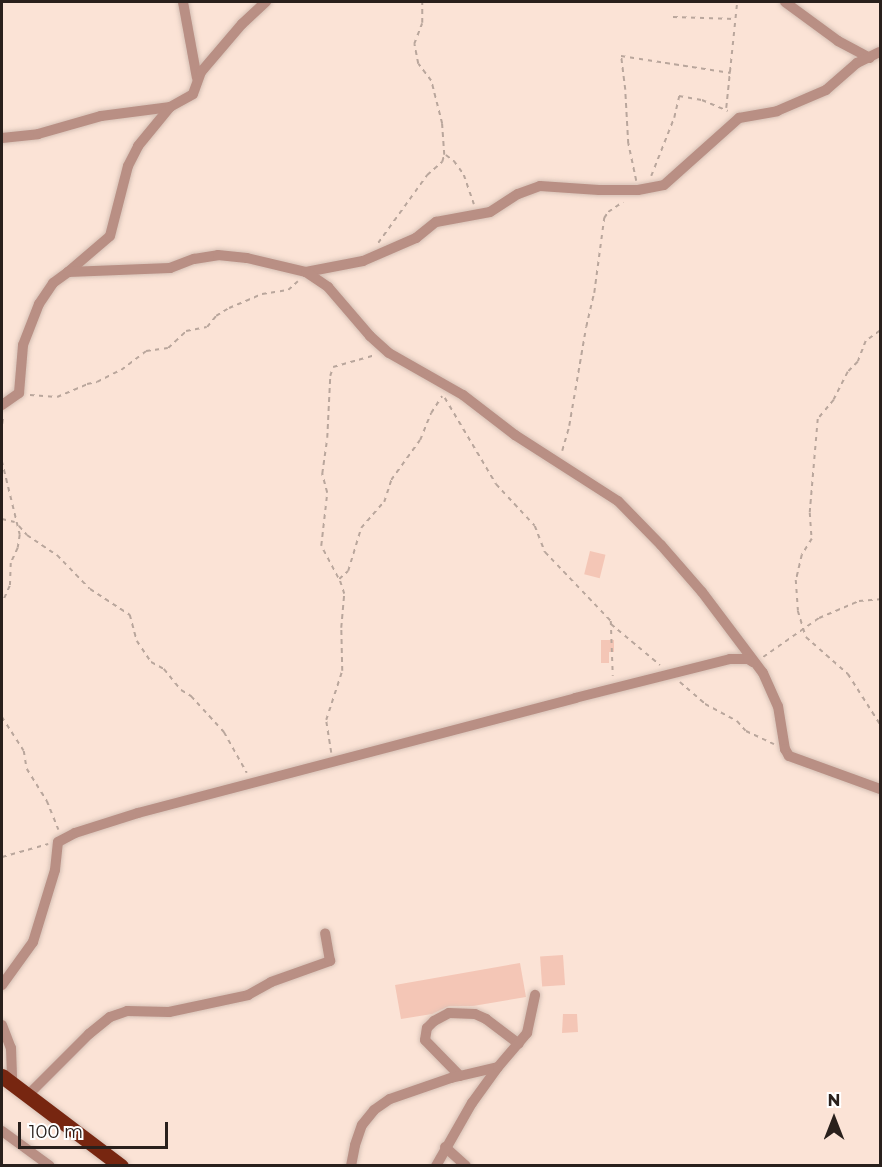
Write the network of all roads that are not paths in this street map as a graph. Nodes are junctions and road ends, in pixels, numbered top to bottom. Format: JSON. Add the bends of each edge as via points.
{"nodes":[{"id":1,"x":183,"y":2,"type":"edge"},
{"id":2,"x":266,"y":2,"type":"edge"},
{"id":3,"x":785,"y":2,"type":"edge"},
{"id":4,"x":880,"y":52,"type":"edge"},
{"id":5,"x":870,"y":58,"type":"junction"},
{"id":6,"x":198,"y":78,"type":"junction"},
{"id":7,"x":170,"y":107,"type":"junction"},
{"id":8,"x":2,"y":138,"type":"edge"},
{"id":9,"x":68,"y":272,"type":"junction"},
{"id":10,"x":308,"y":273,"type":"junction"},
{"id":11,"x":2,"y":405,"type":"edge"},
{"id":12,"x":753,"y":663,"type":"junction"},
{"id":13,"x":880,"y":789,"type":"edge"},
{"id":14,"x":325,"y":933,"type":"dead end"},
{"id":15,"x":2,"y":985,"type":"edge"},
{"id":16,"x":535,"y":995,"type":"dead end"},
{"id":17,"x":2,"y":1025,"type":"edge"},
{"id":18,"x":519,"y":1044,"type":"junction"},
{"id":19,"x":498,"y":1067,"type":"junction"},
{"id":20,"x":460,"y":1076,"type":"junction"},
{"id":21,"x":7,"y":1080,"type":"edge"},
{"id":22,"x":27,"y":1096,"type":"junction"},
{"id":23,"x":2,"y":1131,"type":"edge"},
{"id":24,"x":445,"y":1147,"type":"junction"},
{"id":25,"x":50,"y":1166,"type":"edge"},
{"id":26,"x":121,"y":1166,"type":"edge"},
{"id":27,"x":351,"y":1166,"type":"edge"},
{"id":28,"x":436,"y":1166,"type":"edge"},
{"id":29,"x":466,"y":1166,"type":"edge"}],
"edges":[{"from":1,"to":6,"type":"street"},
{"from":2,"to":6,"type":"street","via":[[242,24]]},
{"from":3,"to":5,"type":"street","via":[[838,41]]},
{"from":4,"to":5,"type":"street"},
{"from":5,"to":10,"type":"street","via":[[857,63],[821,93],[777,111],[739,118],[664,185],[638,189],[540,186],[518,194],[490,212],[436,222],[416,238],[363,261]]},
{"from":6,"to":7,"type":"street","via":[[193,94]]},
{"from":7,"to":8,"type":"street","via":[[101,116],[38,134]]},
{"from":7,"to":9,"type":"street","via":[[138,146],[128,166],[110,236]]},
{"from":9,"to":10,"type":"street","via":[[170,268],[218,255]]},
{"from":9,"to":11,"type":"street","via":[[46,293],[29,326],[23,345],[21,387],[17,397]]},
{"from":10,"to":12,"type":"street","via":[[327,287],[389,353],[462,395],[515,435],[618,501],[662,545],[715,608]]},
{"from":12,"to":13,"type":"street","via":[[766,679],[778,706],[789,756]]},
{"from":12,"to":15,"type":"street","via":[[748,659],[730,659],[138,813],[60,840],[33,942]]},
{"from":14,"to":22,"type":"street","via":[[330,961],[271,982],[248,995],[169,1012],[127,1011],[110,1017]]},
{"from":16,"to":18,"type":"street","via":[[527,1033]]},
{"from":17,"to":21,"type":"street","via":[[11,1048]]},
{"from":18,"to":19,"type":"street"},
{"from":18,"to":20,"type":"street","via":[[475,1014],[449,1013],[434,1021],[427,1028],[426,1040]]},
{"from":19,"to":20,"type":"street"},
{"from":19,"to":24,"type":"street"},
{"from":20,"to":27,"type":"street","via":[[390,1099],[374,1110],[362,1125]]},
{"from":21,"to":22,"type":"highway"},
{"from":22,"to":26,"type":"highway"},
{"from":23,"to":25,"type":"street"},
{"from":24,"to":28,"type":"street"},
{"from":24,"to":29,"type":"street"}]}
